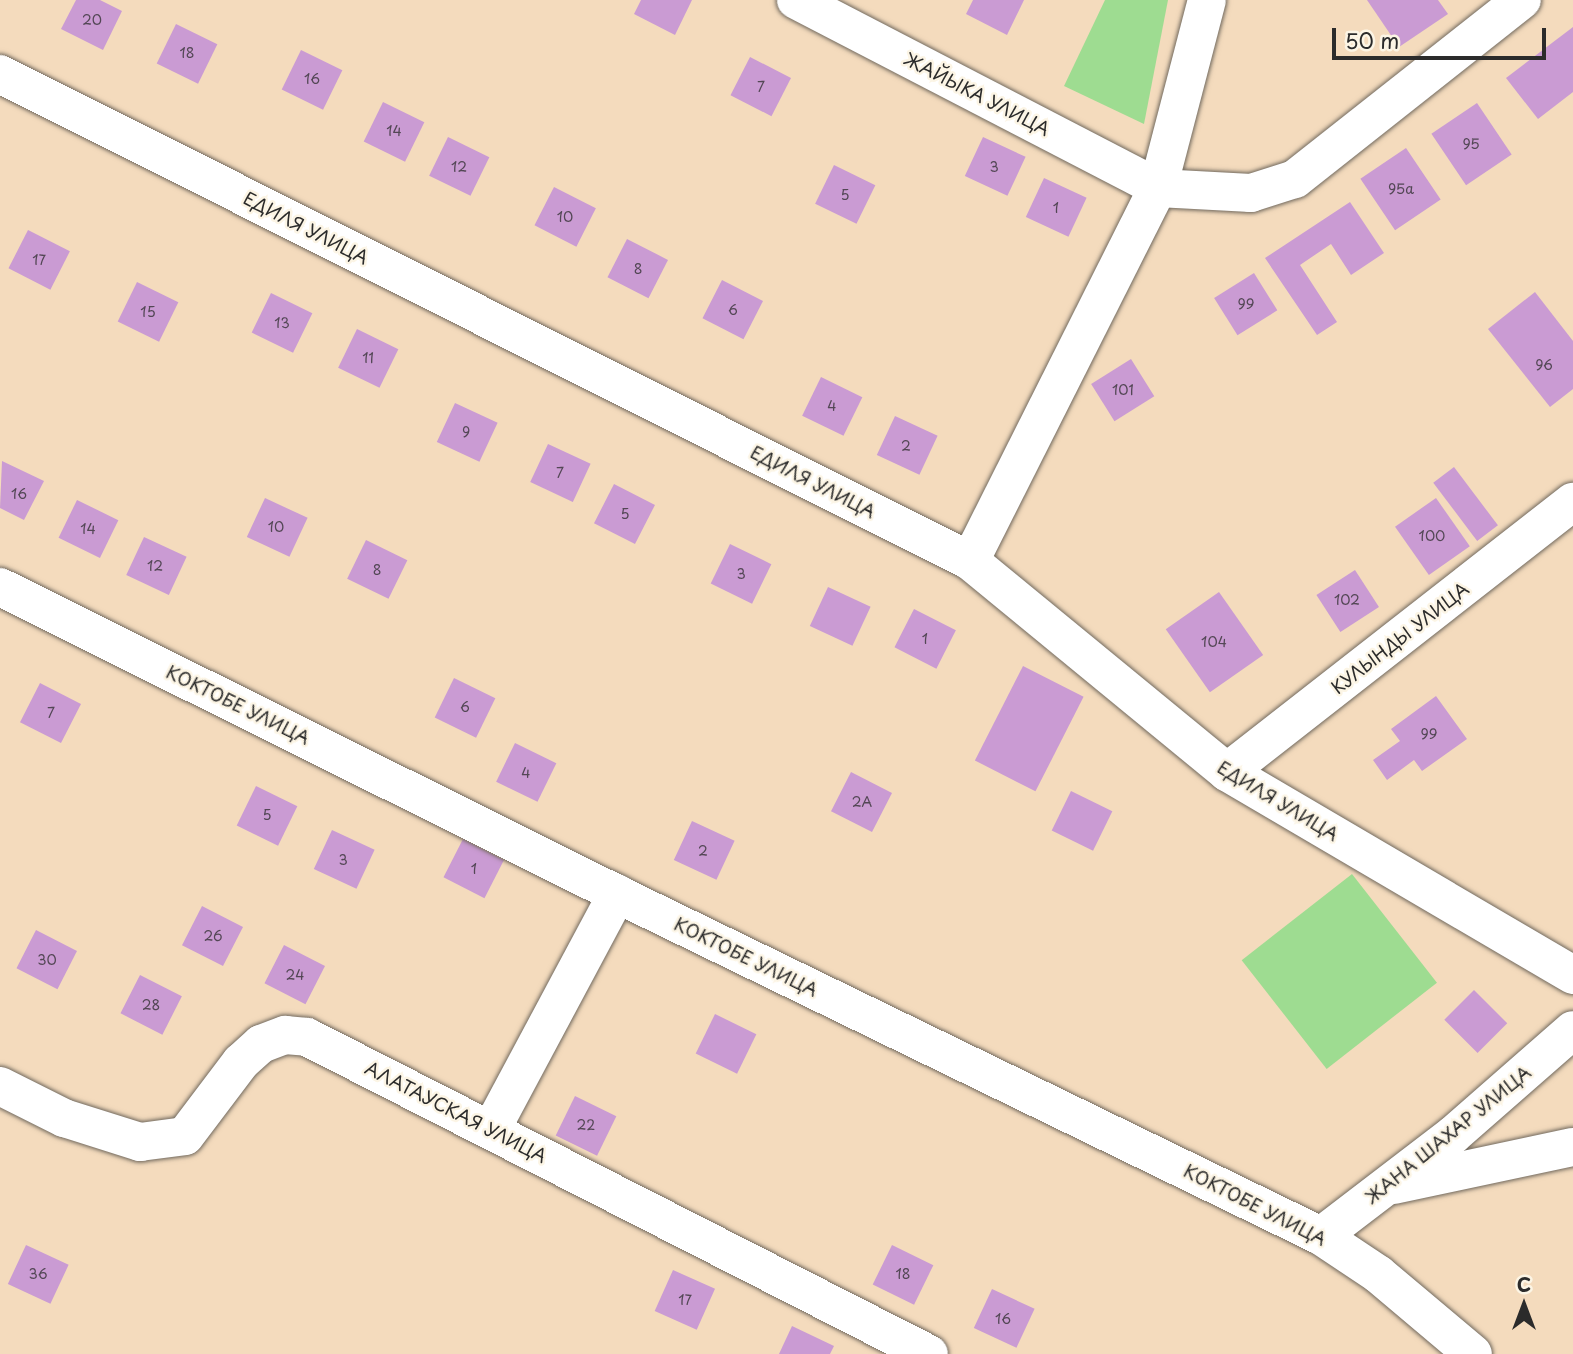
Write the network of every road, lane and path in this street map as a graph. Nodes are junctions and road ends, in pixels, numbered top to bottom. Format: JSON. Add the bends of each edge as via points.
{"nodes":[{"id":1,"x":796,"y":0,"type":"edge"},
{"id":2,"x":1207,"y":0,"type":"edge"},
{"id":3,"x":1522,"y":0,"type":"edge"},
{"id":4,"x":0,"y":74,"type":"edge"},
{"id":5,"x":1158,"y":188,"type":"junction"},
{"id":6,"x":1573,"y":502,"type":"edge"},
{"id":7,"x":970,"y":561,"type":"junction"},
{"id":8,"x":0,"y":587,"type":"edge"},
{"id":9,"x":1227,"y":772,"type":"junction"},
{"id":10,"x":617,"y":894,"type":"junction"},
{"id":11,"x":1573,"y":975,"type":"edge"},
{"id":12,"x":1573,"y":1030,"type":"edge"},
{"id":13,"x":0,"y":1086,"type":"edge"},
{"id":14,"x":491,"y":1130,"type":"junction"},
{"id":15,"x":1573,"y":1147,"type":"edge"},
{"id":16,"x":1388,"y":1186,"type":"junction"},
{"id":17,"x":1321,"y":1236,"type":"junction"},
{"id":18,"x":929,"y":1354,"type":"edge"},
{"id":19,"x":1473,"y":1354,"type":"edge"}],
"edges":[{"from":1,"to":5,"type":"street","name":"ЖАЙЫКА УЛИЦА"},
{"from":2,"to":5,"type":"street"},
{"from":3,"to":5,"type":"street","via":[[1295,179],[1251,192]]},
{"from":4,"to":7,"type":"street","name":"ЕДИЛЯ УЛИЦА"},
{"from":5,"to":7,"type":"street"},
{"from":6,"to":9,"type":"street","name":"КУЛЫНДЫ УЛИЦА"},
{"from":7,"to":9,"type":"street","name":"ЕДИЛЯ УЛИЦА"},
{"from":8,"to":10,"type":"street","name":"КОКТОБЕ УЛИЦА"},
{"from":9,"to":11,"type":"street","name":"ЕДИЛЯ УЛИЦА"},
{"from":10,"to":14,"type":"street"},
{"from":10,"to":17,"type":"street","name":"КОКТОБЕ УЛИЦА"},
{"from":12,"to":16,"type":"street","name":"ЖАНА ШАХАР УЛИЦА"},
{"from":13,"to":14,"type":"street","name":"АЛАТАУСКАЯ УЛИЦА","via":[[64,1118],[140,1142],[185,1136],[240,1062],[261,1044],[285,1035],[307,1037]]},
{"from":14,"to":18,"type":"street","name":"АЛАТАУСКАЯ УЛИЦА"},
{"from":15,"to":16,"type":"street"},
{"from":16,"to":17,"type":"street","name":"ЖАНА ШАХАР УЛИЦА"},
{"from":17,"to":19,"type":"street","name":"КОКТОБЕ УЛИЦА","via":[[1378,1274]]}]}
